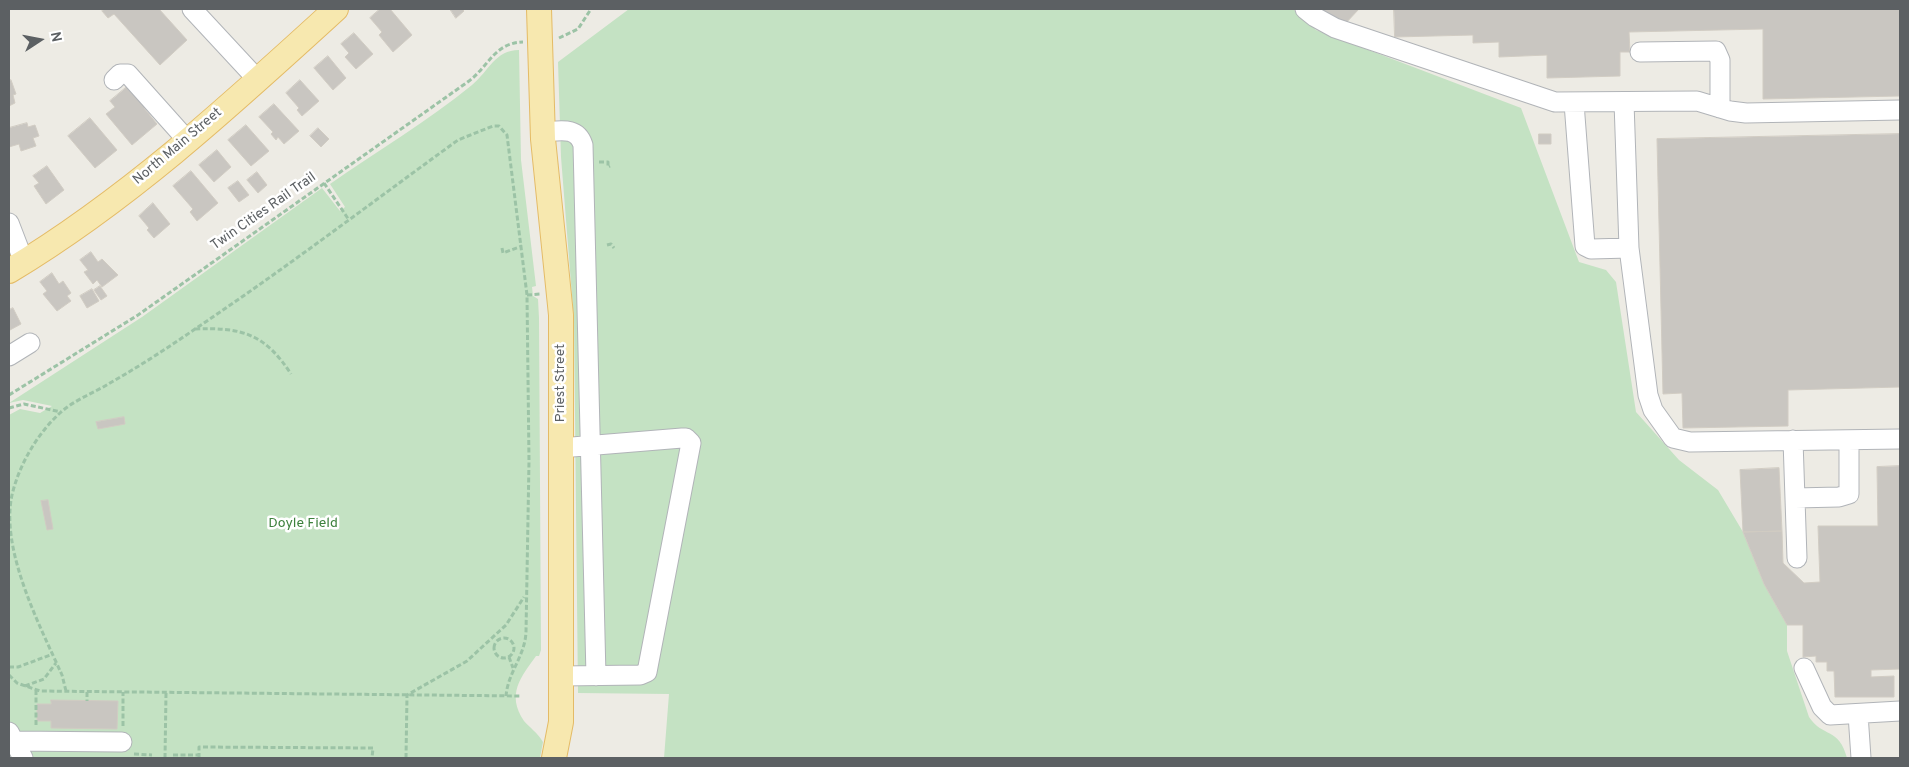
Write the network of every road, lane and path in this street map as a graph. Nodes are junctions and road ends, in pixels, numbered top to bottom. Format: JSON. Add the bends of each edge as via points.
{"nodes":[{"id":1,"x":192,"y":9,"type":"edge"},
{"id":2,"x":336,"y":9,"type":"edge"},
{"id":3,"x":539,"y":9,"type":"edge"},
{"id":4,"x":591,"y":9,"type":"edge"},
{"id":5,"x":1305,"y":9,"type":"edge"},
{"id":6,"x":554,"y":39,"type":"dead end"},
{"id":7,"x":524,"y":42,"type":"dead end"},
{"id":8,"x":1640,"y":52,"type":"dead end"},
{"id":9,"x":257,"y":79,"type":"junction"},
{"id":10,"x":114,"y":80,"type":"dead end"},
{"id":11,"x":1624,"y":102,"type":"junction"},
{"id":12,"x":1574,"y":103,"type":"junction"},
{"id":13,"x":1720,"y":108,"type":"junction"},
{"id":14,"x":1900,"y":110,"type":"edge"},
{"id":15,"x":543,"y":132,"type":"junction"},
{"id":16,"x":187,"y":140,"type":"junction"},
{"id":17,"x":603,"y":162,"type":"dead end"},
{"id":18,"x":610,"y":166,"type":"dead end"},
{"id":19,"x":324,"y":183,"type":"junction"},
{"id":20,"x":349,"y":220,"type":"junction"},
{"id":21,"x":9,"y":224,"type":"edge"},
{"id":22,"x":585,"y":237,"type":"junction"},
{"id":23,"x":554,"y":240,"type":"junction"},
{"id":24,"x":606,"y":245,"type":"dead end"},
{"id":25,"x":522,"y":246,"type":"junction"},
{"id":26,"x":502,"y":248,"type":"dead end"},
{"id":27,"x":614,"y":248,"type":"dead end"},
{"id":28,"x":1629,"y":248,"type":"junction"},
{"id":29,"x":16,"y":266,"type":"edge"},
{"id":30,"x":527,"y":295,"type":"junction"},
{"id":31,"x":550,"y":295,"type":"junction"},
{"id":32,"x":586,"y":296,"type":"junction"},
{"id":33,"x":195,"y":329,"type":"junction"},
{"id":34,"x":30,"y":343,"type":"dead end"},
{"id":35,"x":9,"y":356,"type":"edge"},
{"id":36,"x":561,"y":369,"type":"junction"},
{"id":37,"x":588,"y":369,"type":"junction"},
{"id":38,"x":291,"y":374,"type":"dead end"},
{"id":39,"x":9,"y":395,"type":"edge"},
{"id":40,"x":9,"y":408,"type":"edge"},
{"id":41,"x":62,"y":412,"type":"junction"},
{"id":42,"x":1900,"y":439,"type":"edge"},
{"id":43,"x":1793,"y":440,"type":"junction"},
{"id":44,"x":1849,"y":440,"type":"junction"},
{"id":45,"x":590,"y":446,"type":"junction"},
{"id":46,"x":560,"y":448,"type":"junction"},
{"id":47,"x":1795,"y":498,"type":"junction"},
{"id":48,"x":1797,"y":558,"type":"dead end"},
{"id":49,"x":525,"y":594,"type":"junction"},
{"id":50,"x":493,"y":638,"type":"junction"},
{"id":51,"x":497,"y":642,"type":"junction"},
{"id":52,"x":53,"y":654,"type":"junction"},
{"id":53,"x":509,"y":657,"type":"junction"},
{"id":54,"x":56,"y":663,"type":"junction"},
{"id":55,"x":9,"y":666,"type":"edge"},
{"id":56,"x":514,"y":668,"type":"junction"},
{"id":57,"x":1804,"y":668,"type":"dead end"},
{"id":58,"x":9,"y":675,"type":"edge"},
{"id":59,"x":561,"y":676,"type":"junction"},
{"id":60,"x":596,"y":676,"type":"junction"},
{"id":61,"x":24,"y":686,"type":"junction"},
{"id":62,"x":36,"y":690,"type":"junction"},
{"id":63,"x":66,"y":692,"type":"junction"},
{"id":64,"x":87,"y":692,"type":"junction"},
{"id":65,"x":166,"y":692,"type":"junction"},
{"id":66,"x":407,"y":695,"type":"junction"},
{"id":67,"x":506,"y":696,"type":"junction"},
{"id":68,"x":521,"y":696,"type":"dead end"},
{"id":69,"x":87,"y":701,"type":"dead end"},
{"id":70,"x":1900,"y":710,"type":"edge"},
{"id":71,"x":1858,"y":714,"type":"junction"},
{"id":72,"x":11,"y":737,"type":"edge"},
{"id":73,"x":36,"y":741,"type":"junction"},
{"id":74,"x":122,"y":742,"type":"dead end"},
{"id":75,"x":173,"y":755,"type":"dead end"},
{"id":76,"x":199,"y":757,"type":"edge"},
{"id":77,"x":23,"y":758,"type":"edge"},
{"id":78,"x":165,"y":758,"type":"edge"},
{"id":79,"x":372,"y":758,"type":"edge"},
{"id":80,"x":406,"y":758,"type":"edge"},
{"id":81,"x":554,"y":758,"type":"edge"},
{"id":82,"x":1861,"y":758,"type":"edge"}],
"edges":[{"from":1,"to":9,"type":"street"},
{"from":2,"to":9,"type":"main road","name":"North Main Street"},
{"from":3,"to":15,"type":"main road","name":"Priest Street"},
{"from":4,"to":6,"type":"path","via":[[578,29]]},
{"from":5,"to":12,"type":"street","via":[[1335,28],[1536,97]]},
{"from":7,"to":19,"type":"path","name":"Twin Cities Rail Trail","via":[[500,48],[473,78]]},
{"from":8,"to":13,"type":"street","via":[[1716,51],[1720,60]]},
{"from":9,"to":16,"type":"main road","name":"North Main Street"},
{"from":10,"to":16,"type":"street","via":[[120,74],[128,74]]},
{"from":11,"to":12,"type":"street"},
{"from":11,"to":13,"type":"street","via":[[1697,101]]},
{"from":11,"to":28,"type":"street"},
{"from":12,"to":28,"type":"street","via":[[1584,246],[1591,249]]},
{"from":13,"to":14,"type":"street","via":[[1746,113]]},
{"from":15,"to":22,"type":"street","via":[[574,132],[581,140]]},
{"from":15,"to":23,"type":"main road","name":"Priest Street"},
{"from":16,"to":29,"type":"main road","name":"North Main Street","via":[[92,218]]},
{"from":17,"to":18,"type":"path"},
{"from":19,"to":20,"type":"path"},
{"from":19,"to":39,"type":"path","name":"Twin Cities Rail Trail","via":[[138,314]]},
{"from":20,"to":25,"type":"path","via":[[458,140],[487,127],[499,126],[507,135]]},
{"from":20,"to":33,"type":"path"},
{"from":21,"to":29,"type":"street"},
{"from":22,"to":23,"type":"street"},
{"from":22,"to":32,"type":"street"},
{"from":23,"to":31,"type":"main road","name":"Priest Street"},
{"from":24,"to":27,"type":"path","via":[[612,244]]},
{"from":25,"to":26,"type":"path","via":[[503,253]]},
{"from":25,"to":30,"type":"path"},
{"from":28,"to":43,"type":"street","via":[[1650,402],[1673,438],[1690,442]]},
{"from":30,"to":31,"type":"path"},
{"from":30,"to":49,"type":"path","via":[[529,461]]},
{"from":31,"to":32,"type":"street"},
{"from":31,"to":36,"type":"main road","name":"Priest Street"},
{"from":32,"to":37,"type":"street"},
{"from":33,"to":38,"type":"path","via":[[216,328],[247,333],[272,348]]},
{"from":33,"to":41,"type":"path"},
{"from":34,"to":35,"type":"street"},
{"from":36,"to":37,"type":"street"},
{"from":36,"to":46,"type":"main road","name":"Priest Street"},
{"from":37,"to":45,"type":"street"},
{"from":40,"to":41,"type":"path","via":[[24,404]]},
{"from":41,"to":52,"type":"path","via":[[36,440],[13,493],[10,514],[21,575]]},
{"from":42,"to":44,"type":"street"},
{"from":43,"to":44,"type":"street"},
{"from":43,"to":47,"type":"street"},
{"from":44,"to":47,"type":"street","via":[[1849,494]]},
{"from":45,"to":46,"type":"street"},
{"from":45,"to":60,"type":"street"},
{"from":45,"to":60,"type":"street","via":[[682,438],[691,444],[647,672]]},
{"from":46,"to":59,"type":"main road","name":"Priest Street"},
{"from":47,"to":48,"type":"street"},
{"from":49,"to":50,"type":"path","via":[[512,617]]},
{"from":49,"to":56,"type":"path","via":[[526,645]]},
{"from":50,"to":51,"type":"path"},
{"from":50,"to":66,"type":"path","via":[[456,669]]},
{"from":51,"to":53,"type":"path","via":[[494,650],[497,656]]},
{"from":51,"to":53,"type":"path","via":[[504,639],[512,643],[513,653]]},
{"from":52,"to":54,"type":"path"},
{"from":52,"to":55,"type":"path","via":[[18,667]]},
{"from":53,"to":56,"type":"path"},
{"from":54,"to":61,"type":"path","via":[[44,679]]},
{"from":54,"to":63,"type":"path"},
{"from":56,"to":67,"type":"path"},
{"from":57,"to":71,"type":"street","via":[[1822,707],[1830,715]]},
{"from":58,"to":61,"type":"path"},
{"from":59,"to":60,"type":"street"},
{"from":59,"to":81,"type":"main road","name":"Priest Street","via":[[561,722]]},
{"from":61,"to":62,"type":"path"},
{"from":62,"to":63,"type":"path"},
{"from":62,"to":73,"type":"path"},
{"from":63,"to":64,"type":"path"},
{"from":64,"to":65,"type":"path"},
{"from":64,"to":69,"type":"path"},
{"from":65,"to":66,"type":"path"},
{"from":65,"to":78,"type":"path"},
{"from":66,"to":67,"type":"path"},
{"from":66,"to":80,"type":"path"},
{"from":67,"to":68,"type":"path"},
{"from":70,"to":71,"type":"street"},
{"from":71,"to":82,"type":"street"},
{"from":72,"to":73,"type":"street"},
{"from":72,"to":77,"type":"street"},
{"from":73,"to":74,"type":"street"},
{"from":75,"to":76,"type":"path"},
{"from":76,"to":79,"type":"path","via":[[199,748],[372,748]]}]}
